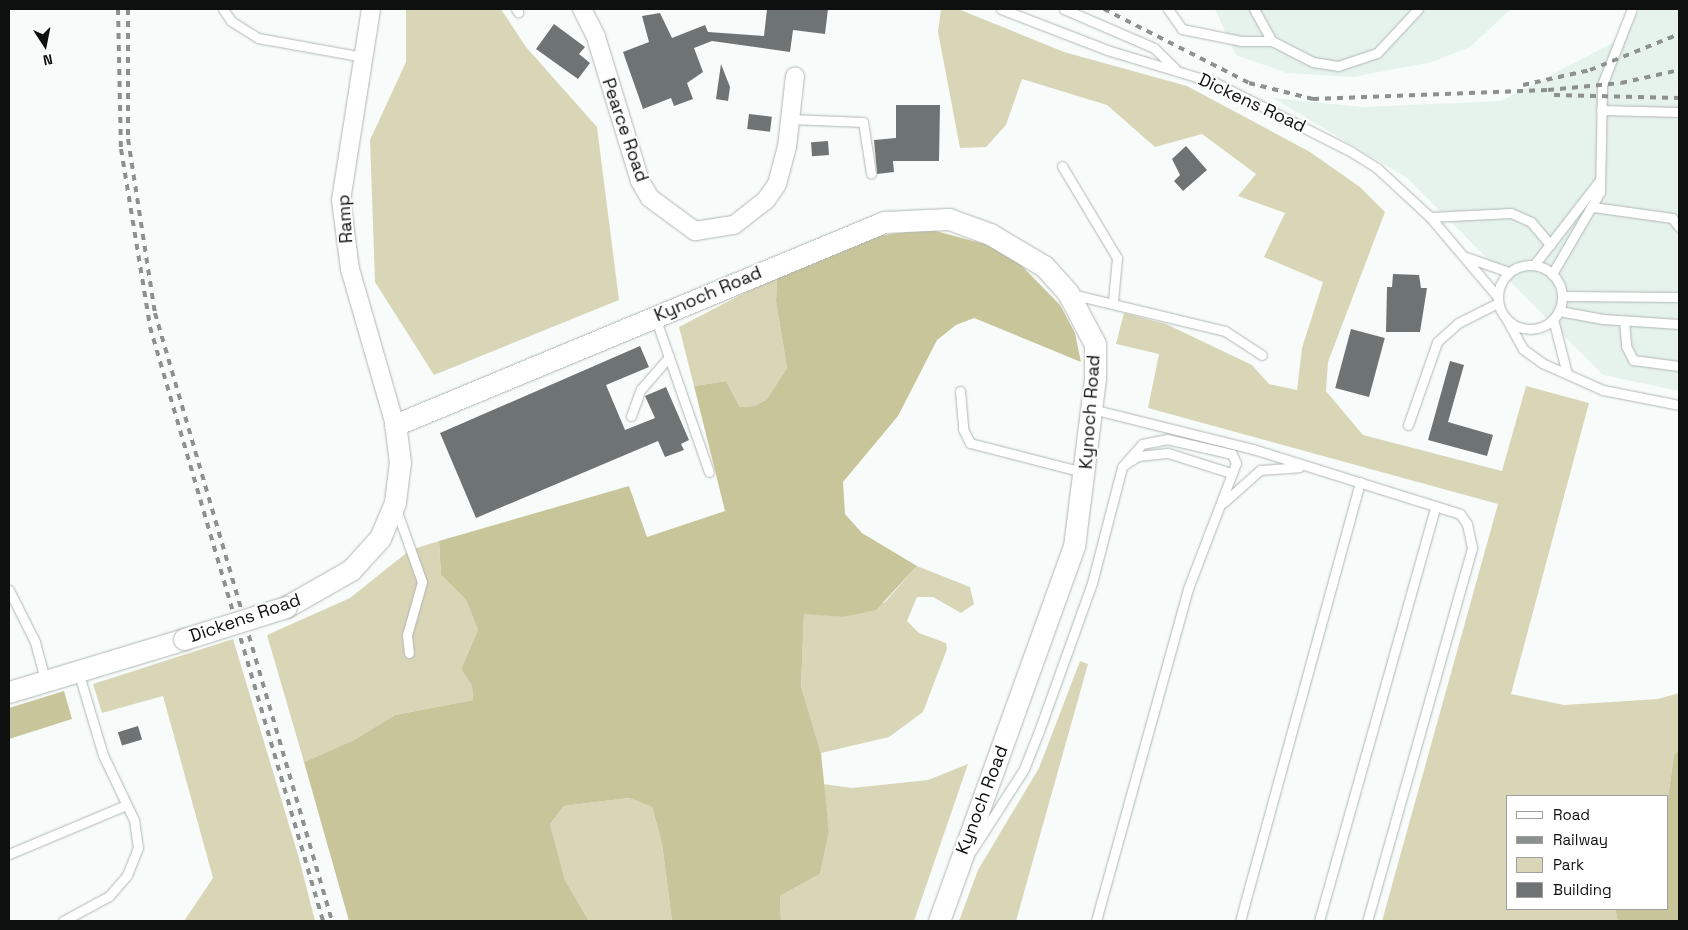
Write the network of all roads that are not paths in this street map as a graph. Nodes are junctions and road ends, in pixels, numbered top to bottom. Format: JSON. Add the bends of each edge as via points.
{"nodes":[{"id":1,"x":223,"y":9,"type":"edge"},
{"id":2,"x":371,"y":9,"type":"edge"},
{"id":3,"x":582,"y":9,"type":"edge"},
{"id":4,"x":1001,"y":9,"type":"edge"},
{"id":5,"x":1064,"y":9,"type":"edge"},
{"id":6,"x":1168,"y":9,"type":"edge"},
{"id":7,"x":1254,"y":9,"type":"edge"},
{"id":8,"x":1418,"y":9,"type":"edge"},
{"id":9,"x":1632,"y":9,"type":"edge"},
{"id":10,"x":1272,"y":41,"type":"junction"},
{"id":11,"x":364,"y":57,"type":"junction"},
{"id":12,"x":1175,"y":68,"type":"junction"},
{"id":13,"x":795,"y":76,"type":"dead end"},
{"id":14,"x":1601,"y":110,"type":"junction"},
{"id":15,"x":1679,"y":112,"type":"edge"},
{"id":16,"x":790,"y":119,"type":"junction"},
{"id":17,"x":1062,"y":166,"type":"dead end"},
{"id":18,"x":871,"y":173,"type":"dead end"},
{"id":19,"x":1600,"y":180,"type":"junction"},
{"id":20,"x":1593,"y":208,"type":"junction"},
{"id":21,"x":1430,"y":217,"type":"junction"},
{"id":22,"x":1679,"y":228,"type":"edge"},
{"id":23,"x":1550,"y":244,"type":"junction"},
{"id":24,"x":1466,"y":257,"type":"junction"},
{"id":25,"x":1534,"y":265,"type":"junction"},
{"id":26,"x":1509,"y":272,"type":"junction"},
{"id":27,"x":1552,"y":274,"type":"junction"},
{"id":28,"x":1068,"y":293,"type":"junction"},
{"id":29,"x":1562,"y":296,"type":"junction"},
{"id":30,"x":1679,"y":297,"type":"edge"},
{"id":31,"x":1497,"y":299,"type":"junction"},
{"id":32,"x":1113,"y":301,"type":"junction"},
{"id":33,"x":1559,"y":311,"type":"junction"},
{"id":34,"x":655,"y":317,"type":"junction"},
{"id":35,"x":1553,"y":319,"type":"junction"},
{"id":36,"x":1507,"y":320,"type":"junction"},
{"id":37,"x":1624,"y":321,"type":"junction"},
{"id":38,"x":1679,"y":324,"type":"edge"},
{"id":39,"x":1262,"y":354,"type":"dead end"},
{"id":40,"x":669,"y":357,"type":"junction"},
{"id":41,"x":1679,"y":366,"type":"edge"},
{"id":42,"x":1567,"y":374,"type":"junction"},
{"id":43,"x":960,"y":391,"type":"dead end"},
{"id":44,"x":1679,"y":405,"type":"edge"},
{"id":45,"x":1092,"y":409,"type":"junction"},
{"id":46,"x":631,"y":416,"type":"dead end"},
{"id":47,"x":395,"y":425,"type":"junction"},
{"id":48,"x":1408,"y":425,"type":"dead end"},
{"id":49,"x":1122,"y":467,"type":"junction"},
{"id":50,"x":1312,"y":467,"type":"junction"},
{"id":51,"x":709,"y":472,"type":"dead end"},
{"id":52,"x":1086,"y":472,"type":"junction"},
{"id":53,"x":1231,"y":473,"type":"junction"},
{"id":54,"x":1360,"y":482,"type":"junction"},
{"id":55,"x":395,"y":502,"type":"junction"},
{"id":56,"x":1436,"y":506,"type":"junction"},
{"id":57,"x":1218,"y":509,"type":"junction"},
{"id":58,"x":9,"y":590,"type":"edge"},
{"id":59,"x":408,"y":653,"type":"dead end"},
{"id":60,"x":78,"y":670,"type":"junction"},
{"id":61,"x":46,"y":680,"type":"junction"},
{"id":62,"x":9,"y":692,"type":"edge"},
{"id":63,"x":126,"y":805,"type":"junction"},
{"id":64,"x":9,"y":854,"type":"edge"},
{"id":65,"x":956,"y":868,"type":"junction"},
{"id":66,"x":62,"y":921,"type":"edge"},
{"id":67,"x":939,"y":921,"type":"edge"},
{"id":68,"x":1096,"y":921,"type":"edge"},
{"id":69,"x":1240,"y":921,"type":"edge"},
{"id":70,"x":1319,"y":921,"type":"edge"},
{"id":71,"x":1367,"y":921,"type":"edge"}],
"edges":[{"from":1,"to":11,"type":"lane","via":[[231,21],[258,38]]},
{"from":2,"to":11,"type":"street","name":"Ramp"},
{"from":3,"to":16,"type":"street","name":"Pearce Road","via":[[596,37],[640,181],[650,198],[680,224],[695,232],[734,225],[766,200],[782,168]]},
{"from":4,"to":12,"type":"lane","name":"Dickens Road","via":[[1107,50]]},
{"from":5,"to":12,"type":"lane","via":[[1154,48]]},
{"from":6,"to":10,"type":"lane","via":[[1182,30],[1241,41]]},
{"from":7,"to":10,"type":"lane"},
{"from":8,"to":10,"type":"lane","via":[[1377,53],[1351,65],[1313,62]]},
{"from":9,"to":14,"type":"lane","via":[[1610,57]]},
{"from":11,"to":47,"type":"street","name":"Ramp","via":[[341,200],[350,269]]},
{"from":12,"to":21,"type":"lane","name":"Dickens Road","via":[[1242,95],[1350,150],[1377,168]]},
{"from":13,"to":16,"type":"street","name":"Pearce Road"},
{"from":14,"to":15,"type":"lane"},
{"from":14,"to":19,"type":"lane"},
{"from":16,"to":18,"type":"lane","via":[[864,122]]},
{"from":17,"to":32,"type":"lane","via":[[1117,258]]},
{"from":19,"to":20,"type":"lane"},
{"from":19,"to":23,"type":"lane"},
{"from":20,"to":22,"type":"lane","via":[[1672,218]]},
{"from":20,"to":27,"type":"lane"},
{"from":21,"to":23,"type":"lane","via":[[1511,213],[1531,222]]},
{"from":21,"to":24,"type":"lane","name":"Dickens Road"},
{"from":23,"to":25,"type":"lane"},
{"from":24,"to":26,"type":"lane","name":"Dickens Road"},
{"from":24,"to":31,"type":"lane","name":"Dickens Road"},
{"from":25,"to":26,"type":"lane"},
{"from":25,"to":27,"type":"lane"},
{"from":26,"to":31,"type":"lane"},
{"from":27,"to":29,"type":"lane"},
{"from":28,"to":32,"type":"lane"},
{"from":28,"to":34,"type":"street","name":"Kynoch Road","via":[[1044,266],[990,234],[949,219],[914,217],[857,231]]},
{"from":28,"to":45,"type":"street","name":"Kynoch Road","via":[[1095,344]]},
{"from":29,"to":30,"type":"lane"},
{"from":29,"to":33,"type":"lane"},
{"from":31,"to":36,"type":"lane"},
{"from":31,"to":48,"type":"lane","via":[[1458,323],[1437,342]]},
{"from":32,"to":39,"type":"lane","via":[[1225,331]]},
{"from":33,"to":35,"type":"lane"},
{"from":33,"to":37,"type":"lane"},
{"from":34,"to":40,"type":"lane"},
{"from":34,"to":47,"type":"street","name":"Kynoch Road"},
{"from":35,"to":36,"type":"lane","via":[[1525,329]]},
{"from":35,"to":42,"type":"lane"},
{"from":36,"to":42,"type":"lane","via":[[1529,356]]},
{"from":37,"to":38,"type":"lane"},
{"from":37,"to":41,"type":"lane","via":[[1626,346],[1633,360]]},
{"from":40,"to":46,"type":"lane","via":[[641,389]]},
{"from":40,"to":51,"type":"lane"},
{"from":42,"to":44,"type":"lane","via":[[1627,397]]},
{"from":43,"to":52,"type":"lane","via":[[963,429],[970,444]]},
{"from":45,"to":50,"type":"lane","via":[[1148,419]]},
{"from":45,"to":52,"type":"street","name":"Kynoch Road"},
{"from":47,"to":55,"type":"street","name":"Dickens Road","via":[[400,463]]},
{"from":49,"to":53,"type":"lane","via":[[1138,456],[1168,454]]},
{"from":49,"to":53,"type":"lane","via":[[1142,444],[1167,439],[1232,454],[1236,463]]},
{"from":49,"to":65,"type":"lane","via":[[1092,583],[1024,770],[979,842]]},
{"from":50,"to":54,"type":"lane"},
{"from":50,"to":57,"type":"lane","via":[[1260,470],[1235,488]]},
{"from":52,"to":65,"type":"street","name":"Kynoch Road","via":[[1074,546]]},
{"from":53,"to":57,"type":"lane"},
{"from":54,"to":56,"type":"lane"},
{"from":54,"to":69,"type":"lane"},
{"from":55,"to":59,"type":"lane","via":[[403,537],[422,582],[408,635]]},
{"from":55,"to":60,"type":"street","name":"Dickens Road","bridge":true,"via":[[380,538],[351,570],[286,607]]},
{"from":56,"to":70,"type":"lane"},
{"from":56,"to":71,"type":"lane","via":[[1460,514],[1467,524],[1472,548]]},
{"from":57,"to":68,"type":"lane","via":[[1188,589]]},
{"from":58,"to":61,"type":"lane","via":[[31,634]]},
{"from":60,"to":61,"type":"street","name":"Dickens Road"},
{"from":60,"to":63,"type":"lane","via":[[103,755]]},
{"from":61,"to":62,"type":"street","name":"Dickens Road"},
{"from":63,"to":64,"type":"lane"},
{"from":63,"to":66,"type":"lane","via":[[138,848],[128,875],[108,896]]},
{"from":65,"to":67,"type":"street","name":"Kynoch Road"}]}
